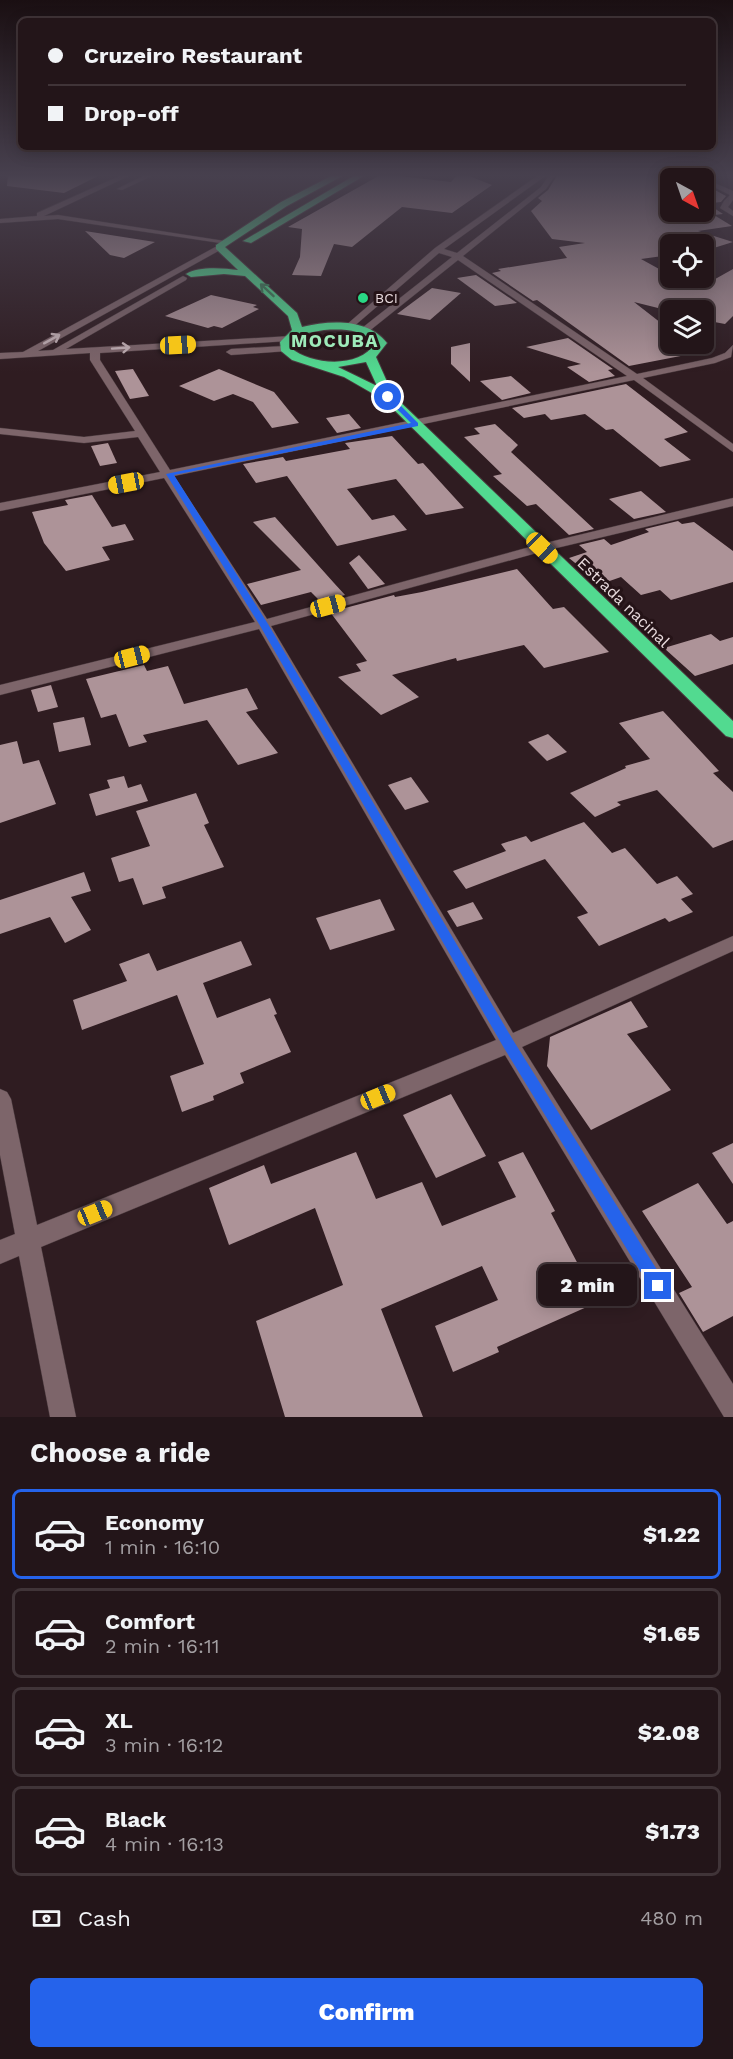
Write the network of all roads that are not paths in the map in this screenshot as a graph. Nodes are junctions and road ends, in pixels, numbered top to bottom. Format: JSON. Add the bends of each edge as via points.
{"nodes":[{"id":1,"x":201,"y":240,"type":"edge"},
{"id":2,"x":234,"y":240,"type":"edge"},
{"id":3,"x":248,"y":240,"type":"edge"},
{"id":4,"x":452,"y":240,"type":"edge"},
{"id":5,"x":478,"y":240,"type":"edge"},
{"id":6,"x":238,"y":246,"type":"junction"},
{"id":7,"x":225,"y":247,"type":"junction"},
{"id":8,"x":438,"y":250,"type":"junction"},
{"id":9,"x":247,"y":254,"type":"dead end"},
{"id":10,"x":458,"y":256,"type":"junction"},
{"id":11,"x":191,"y":274,"type":"junction"},
{"id":12,"x":250,"y":274,"type":"junction"},
{"id":13,"x":280,"y":288,"type":"dead end"},
{"id":14,"x":329,"y":326,"type":"junction"},
{"id":15,"x":349,"y":326,"type":"junction"},
{"id":16,"x":364,"y":330,"type":"junction"},
{"id":17,"x":290,"y":340,"type":"junction"},
{"id":18,"x":733,"y":348,"type":"edge"},
{"id":19,"x":53,"y":353,"type":"junction"},
{"id":20,"x":25,"y":354,"type":"junction"},
{"id":21,"x":95,"y":355,"type":"junction"},
{"id":22,"x":0,"y":356,"type":"edge"},
{"id":23,"x":370,"y":357,"type":"junction"},
{"id":24,"x":37,"y":363,"type":"junction"},
{"id":25,"x":315,"y":363,"type":"junction"},
{"id":26,"x":632,"y":376,"type":"junction"},
{"id":27,"x":388,"y":397,"type":"junction"},
{"id":28,"x":416,"y":424,"type":"junction"},
{"id":29,"x":0,"y":431,"type":"edge"},
{"id":30,"x":142,"y":433,"type":"junction"},
{"id":31,"x":733,"y":449,"type":"edge"},
{"id":32,"x":169,"y":474,"type":"junction"},
{"id":33,"x":733,"y":502,"type":"edge"},
{"id":34,"x":0,"y":507,"type":"edge"},
{"id":35,"x":542,"y":548,"type":"junction"},
{"id":36,"x":263,"y":624,"type":"junction"},
{"id":37,"x":0,"y":690,"type":"edge"},
{"id":38,"x":733,"y":732,"type":"edge"},
{"id":39,"x":733,"y":943,"type":"edge"},
{"id":40,"x":509,"y":1044,"type":"junction"},
{"id":41,"x":0,"y":1099,"type":"edge"},
{"id":42,"x":30,"y":1240,"type":"junction"},
{"id":43,"x":0,"y":1252,"type":"edge"},
{"id":44,"x":733,"y":1408,"type":"edge"},
{"id":45,"x":63,"y":1417,"type":"edge"}],
"edges":[{"from":1,"to":7,"type":"street"},
{"from":2,"to":7,"type":"highway"},
{"from":3,"to":6,"type":"highway"},
{"from":4,"to":8,"type":"street"},
{"from":5,"to":10,"type":"street"},
{"from":6,"to":7,"type":"highway"},
{"from":6,"to":9,"type":"highway"},
{"from":7,"to":11,"type":"street"},
{"from":7,"to":12,"type":"highway"},
{"from":20,"to":7,"type":"street","one_way":true},
{"from":8,"to":10,"type":"street"},
{"from":8,"to":15,"type":"street"},
{"from":10,"to":16,"type":"street"},
{"from":10,"to":26,"type":"street"},
{"from":11,"to":12,"type":"highway"},
{"from":11,"to":19,"type":"street"},
{"from":17,"to":12,"type":"highway","one_way":true,"via":[[293,315]]},
{"from":13,"to":14,"type":"highway","via":[[308,315]]},
{"from":14,"to":15,"type":"highway"},
{"from":14,"to":17,"type":"highway"},
{"from":15,"to":16,"type":"highway"},
{"from":16,"to":23,"type":"highway","via":[[381,343]]},
{"from":17,"to":21,"type":"street"},
{"from":17,"to":25,"type":"highway","via":[[296,358]]},
{"from":18,"to":26,"type":"street","via":[[728,356],[715,360]]},
{"from":19,"to":20,"type":"street"},
{"from":19,"to":21,"type":"street"},
{"from":19,"to":24,"type":"street"},
{"from":20,"to":22,"type":"street"},
{"from":20,"to":24,"type":"street","via":[[0,365]]},
{"from":21,"to":24,"type":"street"},
{"from":21,"to":30,"type":"street"},
{"from":23,"to":25,"type":"highway","via":[[354,362]]},
{"from":23,"to":27,"type":"highway"},
{"from":25,"to":27,"type":"highway","via":[[348,375]]},
{"from":26,"to":28,"type":"street"},
{"from":26,"to":31,"type":"street"},
{"from":27,"to":28,"type":"highway","name":"Estrada nacinal"},
{"from":28,"to":32,"type":"street"},
{"from":28,"to":35,"type":"highway","name":"Estrada nacinal"},
{"from":29,"to":30,"type":"street","via":[[84,440]]},
{"from":30,"to":32,"type":"street"},
{"from":32,"to":34,"type":"street"},
{"from":32,"to":36,"type":"street"},
{"from":33,"to":35,"type":"street"},
{"from":35,"to":36,"type":"street"},
{"from":35,"to":38,"type":"highway","name":"Estrada nacinal"},
{"from":36,"to":37,"type":"street"},
{"from":36,"to":40,"type":"street"},
{"from":39,"to":40,"type":"street"},
{"from":40,"to":42,"type":"street"},
{"from":40,"to":44,"type":"street"},
{"from":41,"to":42,"type":"street"},
{"from":42,"to":43,"type":"street"},
{"from":42,"to":45,"type":"street"}]}
